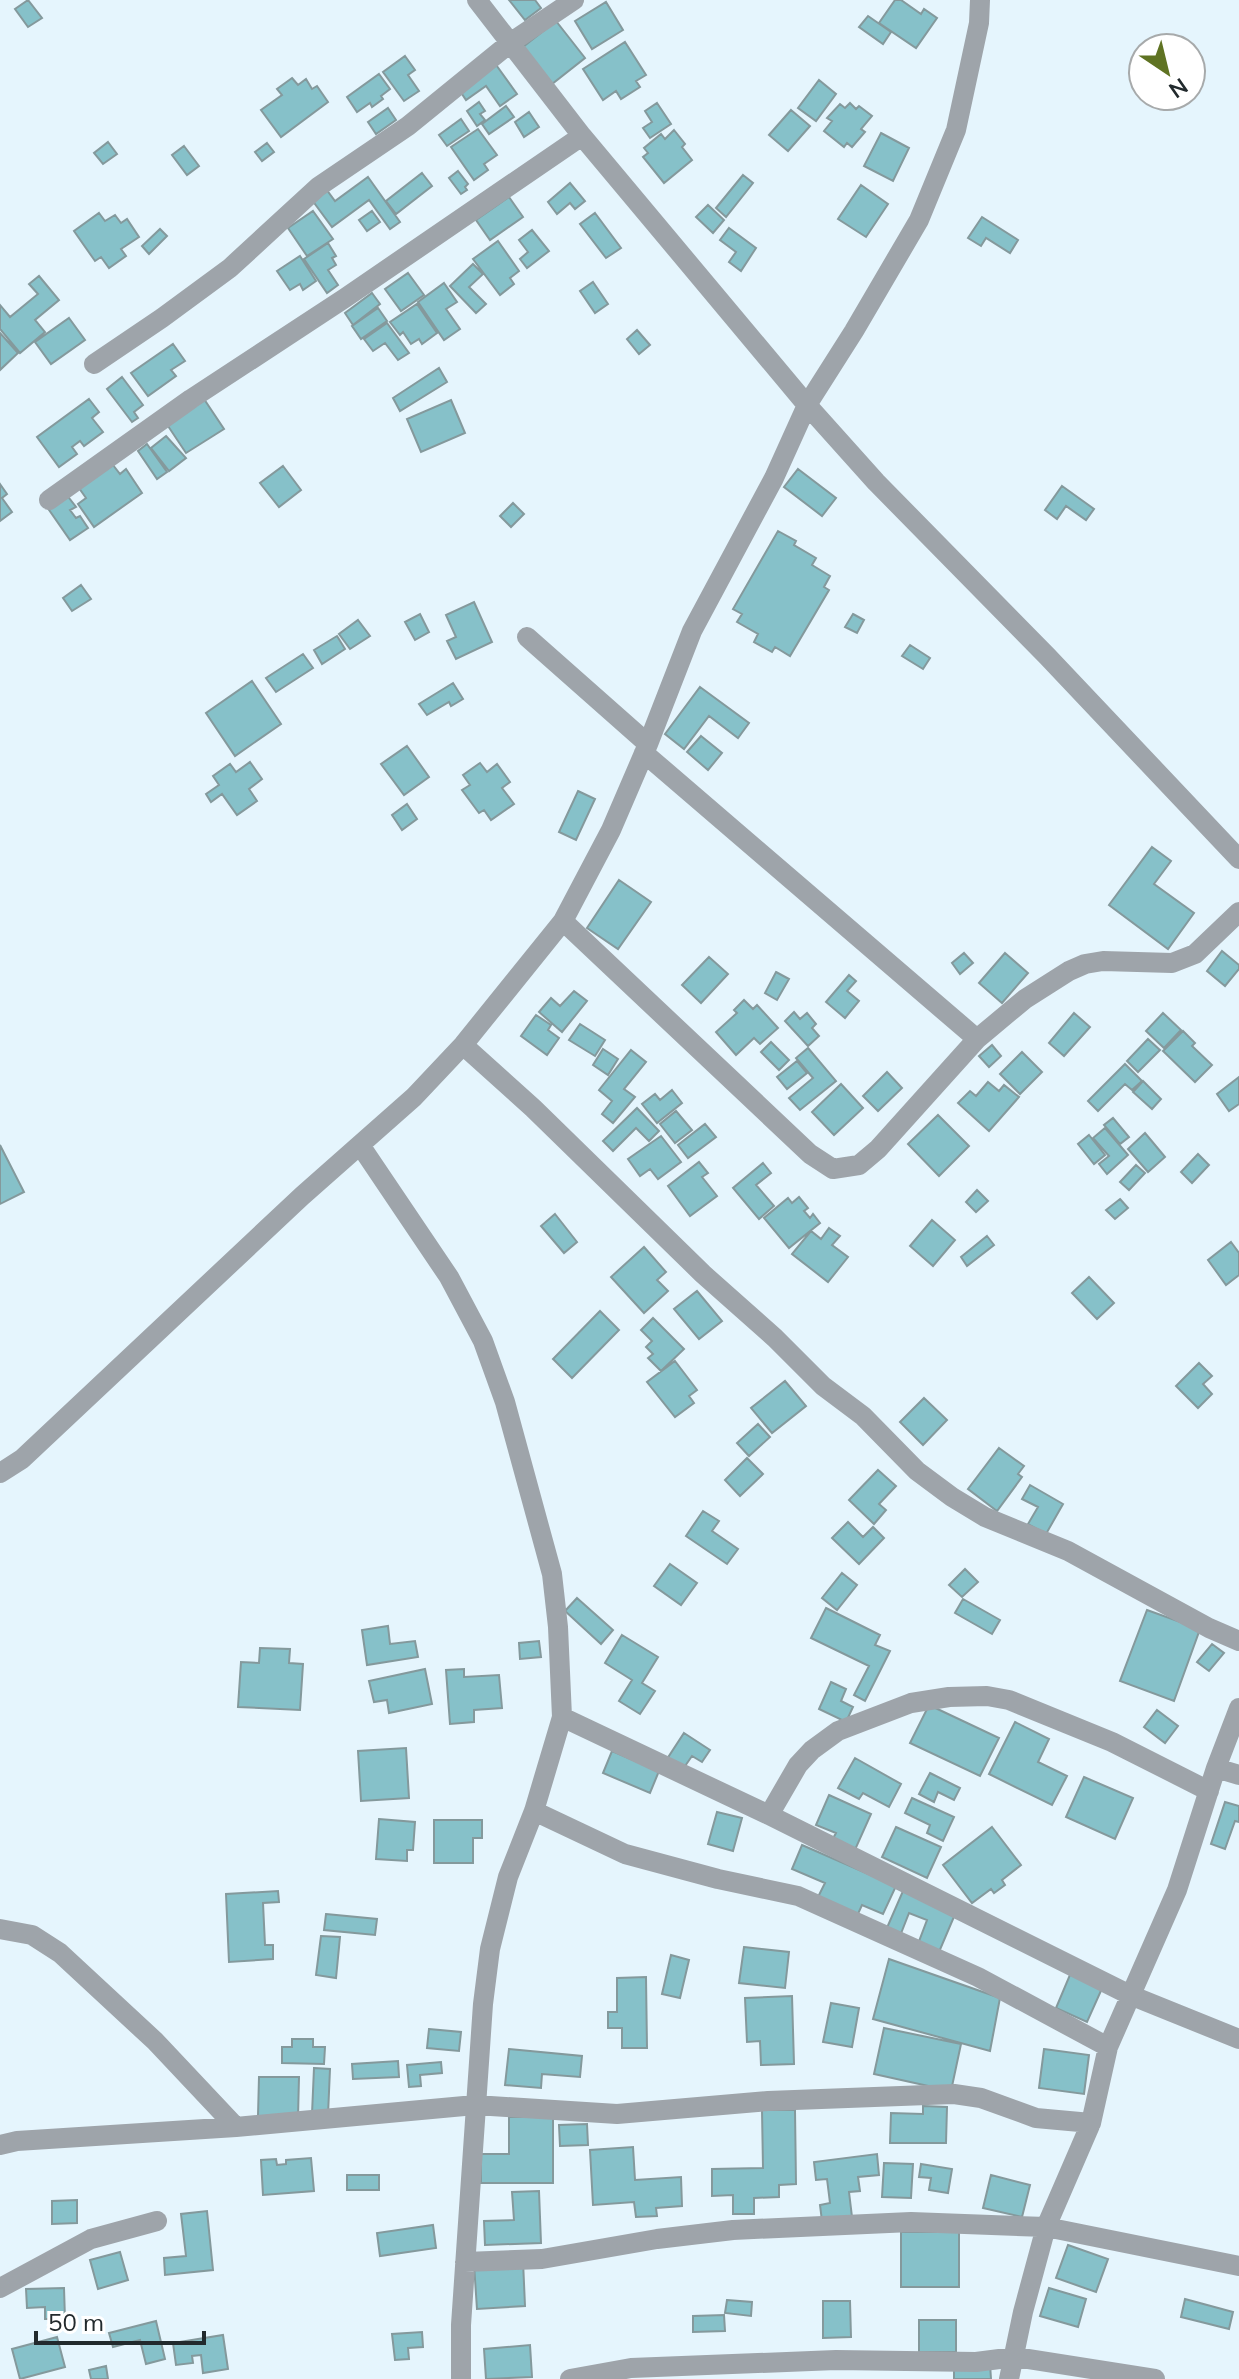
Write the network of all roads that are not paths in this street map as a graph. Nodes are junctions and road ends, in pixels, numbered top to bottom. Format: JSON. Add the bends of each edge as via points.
{"nodes":[{"id":1,"x":477,"y":0,"type":"edge"},
{"id":2,"x":574,"y":0,"type":"edge"},
{"id":3,"x":980,"y":0,"type":"edge"},
{"id":4,"x":510,"y":43,"type":"junction"},
{"id":5,"x":582,"y":136,"type":"junction"},
{"id":6,"x":94,"y":364,"type":"dead end"},
{"id":7,"x":807,"y":405,"type":"junction"},
{"id":8,"x":49,"y":500,"type":"dead end"},
{"id":9,"x":527,"y":637,"type":"dead end"},
{"id":10,"x":646,"y":748,"type":"junction"},
{"id":11,"x":1239,"y":859,"type":"edge"},
{"id":12,"x":1239,"y":912,"type":"edge"},
{"id":13,"x":563,"y":921,"type":"junction"},
{"id":14,"x":977,"y":1039,"type":"junction"},
{"id":15,"x":463,"y":1045,"type":"junction"},
{"id":16,"x":360,"y":1145,"type":"junction"},
{"id":17,"x":0,"y":1473,"type":"edge"},
{"id":18,"x":1239,"y":1641,"type":"edge"},
{"id":19,"x":1239,"y":1708,"type":"edge"},
{"id":20,"x":562,"y":1717,"type":"junction"},
{"id":21,"x":1216,"y":1768,"type":"junction"},
{"id":22,"x":1239,"y":1775,"type":"edge"},
{"id":23,"x":1209,"y":1791,"type":"junction"},
{"id":24,"x":534,"y":1811,"type":"junction"},
{"id":25,"x":769,"y":1815,"type":"junction"},
{"id":26,"x":0,"y":1929,"type":"edge"},
{"id":27,"x":1130,"y":1995,"type":"junction"},
{"id":28,"x":1239,"y":2039,"type":"edge"},
{"id":29,"x":1108,"y":2047,"type":"junction"},
{"id":30,"x":475,"y":2105,"type":"junction"},
{"id":31,"x":1091,"y":2123,"type":"junction"},
{"id":32,"x":236,"y":2127,"type":"junction"},
{"id":33,"x":0,"y":2145,"type":"edge"},
{"id":34,"x":157,"y":2221,"type":"dead end"},
{"id":35,"x":1046,"y":2227,"type":"junction"},
{"id":36,"x":465,"y":2262,"type":"junction"},
{"id":37,"x":1239,"y":2266,"type":"edge"},
{"id":38,"x":0,"y":2288,"type":"edge"},
{"id":39,"x":1015,"y":2357,"type":"junction"},
{"id":40,"x":702,"y":2373,"type":"edge"},
{"id":41,"x":461,"y":2379,"type":"edge"},
{"id":42,"x":570,"y":2379,"type":"edge"},
{"id":43,"x":1009,"y":2379,"type":"edge"},
{"id":44,"x":1155,"y":2379,"type":"edge"}],
"edges":[{"from":1,"to":4,"type":"street"},
{"from":2,"to":4,"type":"street"},
{"from":3,"to":7,"type":"street","via":[[956,130],[919,220]]},
{"from":4,"to":5,"type":"street"},
{"from":4,"to":6,"type":"street","via":[[408,126],[318,187],[230,268]]},
{"from":5,"to":7,"type":"street"},
{"from":5,"to":8,"type":"street"},
{"from":7,"to":10,"type":"street","via":[[692,631]]},
{"from":7,"to":11,"type":"street"},
{"from":9,"to":10,"type":"street"},
{"from":10,"to":13,"type":"street"},
{"from":10,"to":14,"type":"street"},
{"from":12,"to":14,"type":"street","via":[[1195,954],[1172,963],[1103,961],[1069,971]]},
{"from":13,"to":14,"type":"street","via":[[810,1154],[833,1169],[859,1165],[878,1149]]},
{"from":13,"to":15,"type":"street"},
{"from":15,"to":16,"type":"street"},
{"from":15,"to":18,"type":"street","via":[[917,1471],[985,1517],[1068,1551]]},
{"from":16,"to":17,"type":"street","via":[[22,1459]]},
{"from":16,"to":20,"type":"street","via":[[449,1277],[483,1341],[505,1402],[552,1574]]},
{"from":19,"to":21,"type":"street"},
{"from":20,"to":24,"type":"street"},
{"from":20,"to":25,"type":"street"},
{"from":21,"to":22,"type":"street"},
{"from":21,"to":23,"type":"street"},
{"from":23,"to":25,"type":"street","via":[[1112,1742],[1009,1700],[949,1697],[911,1703],[838,1731],[798,1765]]},
{"from":23,"to":27,"type":"street","via":[[1177,1890]]},
{"from":24,"to":29,"type":"street","via":[[625,1854],[798,1896],[978,1977]]},
{"from":24,"to":30,"type":"street","via":[[508,1877],[490,1949]]},
{"from":25,"to":27,"type":"street"},
{"from":26,"to":32,"type":"street","via":[[32,1935],[60,1953],[155,2041]]},
{"from":27,"to":28,"type":"street"},
{"from":27,"to":29,"type":"street"},
{"from":29,"to":31,"type":"street"},
{"from":30,"to":31,"type":"street","via":[[617,2114],[768,2101],[954,2094],[1036,2118]]},
{"from":30,"to":32,"type":"street"},
{"from":30,"to":36,"type":"street"},
{"from":31,"to":35,"type":"street"},
{"from":32,"to":33,"type":"street"},
{"from":34,"to":38,"type":"street","via":[[91,2239]]},
{"from":35,"to":36,"type":"street","via":[[911,2222],[733,2230],[542,2259]]},
{"from":35,"to":37,"type":"street"},
{"from":35,"to":39,"type":"street"},
{"from":36,"to":41,"type":"street"},
{"from":39,"to":40,"type":"street","via":[[976,2362],[836,2360]]},
{"from":39,"to":43,"type":"street"},
{"from":39,"to":44,"type":"street"},
{"from":40,"to":42,"type":"street","via":[[631,2368]]}]}
